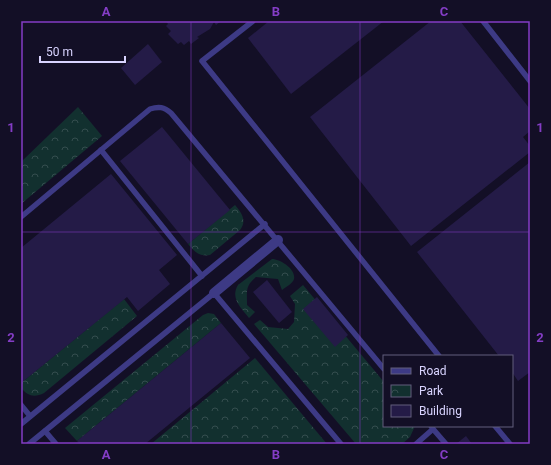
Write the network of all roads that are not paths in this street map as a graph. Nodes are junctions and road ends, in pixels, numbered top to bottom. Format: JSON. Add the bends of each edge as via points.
{"nodes":[{"id":1,"x":253,"y":21,"type":"edge"},
{"id":2,"x":483,"y":21,"type":"edge"},
{"id":3,"x":530,"y":81,"type":"edge"},
{"id":4,"x":101,"y":150,"type":"junction"},
{"id":5,"x":21,"y":216,"type":"edge"},
{"id":6,"x":265,"y":224,"type":"junction"},
{"id":7,"x":278,"y":240,"type":"junction"},
{"id":8,"x":202,"y":276,"type":"junction"},
{"id":9,"x":214,"y":293,"type":"junction"},
{"id":10,"x":438,"y":355,"type":"edge"},
{"id":11,"x":383,"y":368,"type":"edge"},
{"id":12,"x":21,"y":405,"type":"edge"},
{"id":13,"x":30,"y":416,"type":"junction"},
{"id":14,"x":21,"y":424,"type":"edge"},
{"id":15,"x":497,"y":427,"type":"edge"},
{"id":16,"x":432,"y":428,"type":"edge"},
{"id":17,"x":45,"y":431,"type":"junction"},
{"id":18,"x":29,"y":444,"type":"edge"},
{"id":19,"x":56,"y":444,"type":"edge"},
{"id":20,"x":341,"y":444,"type":"edge"},
{"id":21,"x":416,"y":444,"type":"edge"},
{"id":22,"x":446,"y":444,"type":"edge"},
{"id":23,"x":510,"y":444,"type":"edge"}],
"edges":[{"from":1,"to":10,"type":"lane","via":[[202,61]]},
{"from":2,"to":3,"type":"lane"},
{"from":4,"to":5,"type":"lane"},
{"from":4,"to":6,"type":"lane","via":[[150,110],[158,106],[165,108]]},
{"from":4,"to":8,"type":"lane"},
{"from":6,"to":7,"type":"lane"},
{"from":6,"to":8,"type":"lane"},
{"from":7,"to":9,"type":"street"},
{"from":7,"to":11,"type":"lane"},
{"from":8,"to":13,"type":"lane"},
{"from":9,"to":17,"type":"lane"},
{"from":9,"to":20,"type":"lane"},
{"from":12,"to":13,"type":"lane"},
{"from":13,"to":14,"type":"lane"},
{"from":15,"to":23,"type":"lane"},
{"from":16,"to":21,"type":"lane"},
{"from":16,"to":22,"type":"lane"},
{"from":17,"to":18,"type":"lane"},
{"from":17,"to":19,"type":"lane"}]}
